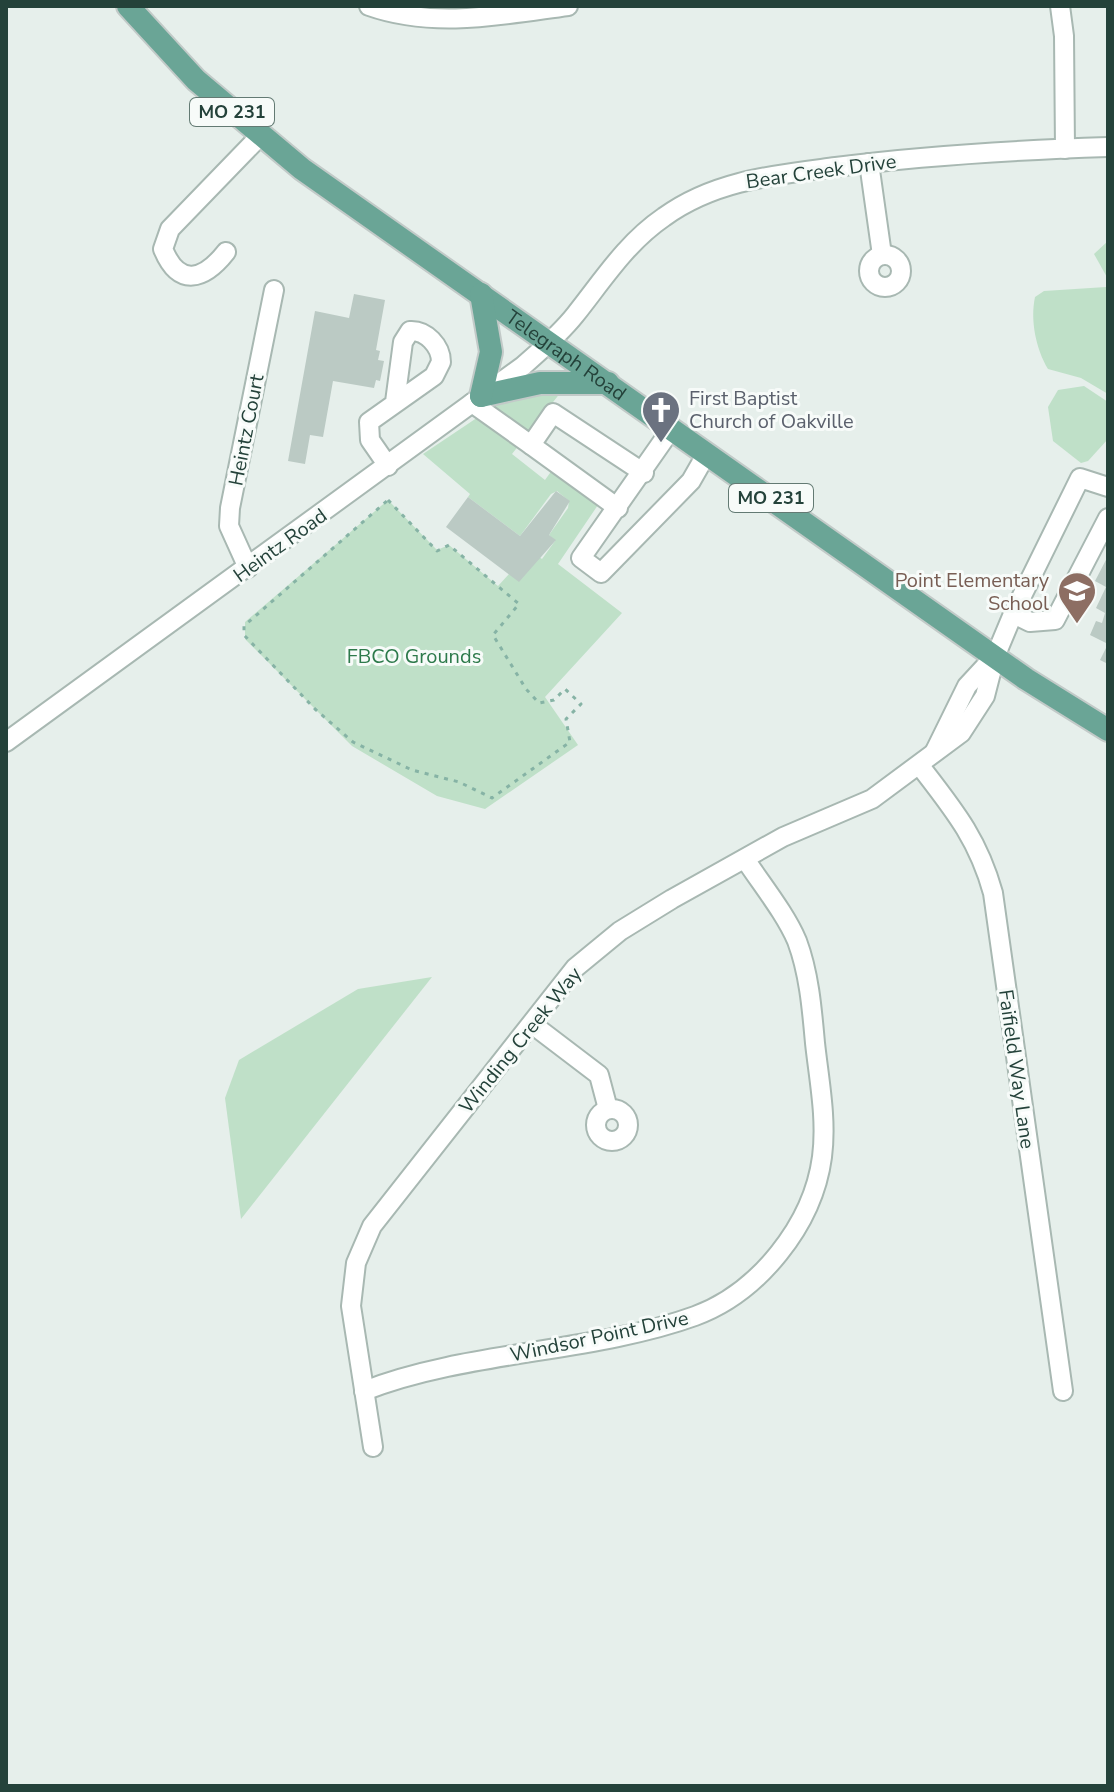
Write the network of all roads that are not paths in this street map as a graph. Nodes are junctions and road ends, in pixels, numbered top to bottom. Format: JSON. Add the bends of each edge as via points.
{"nodes":[{"id":1,"x":128,"y":6,"type":"edge"},
{"id":2,"x":369,"y":6,"type":"edge"},
{"id":3,"x":568,"y":6,"type":"edge"},
{"id":4,"x":1060,"y":6,"type":"edge"},
{"id":5,"x":260,"y":136,"type":"junction"},
{"id":6,"x":1108,"y":147,"type":"edge"},
{"id":7,"x":1065,"y":149,"type":"junction"},
{"id":8,"x":869,"y":163,"type":"junction"},
{"id":9,"x":226,"y":252,"type":"dead end"},
{"id":10,"x":882,"y":255,"type":"dead end"},
{"id":11,"x":274,"y":290,"type":"dead end"},
{"id":12,"x":481,"y":294,"type":"junction"},
{"id":13,"x":550,"y":342,"type":"junction"},
{"id":14,"x":608,"y":383,"type":"junction"},
{"id":15,"x":476,"y":400,"type":"junction"},
{"id":16,"x":395,"y":402,"type":"dead end"},
{"id":17,"x":672,"y":428,"type":"junction"},
{"id":18,"x":531,"y":445,"type":"junction"},
{"id":19,"x":707,"y":453,"type":"junction"},
{"id":20,"x":388,"y":466,"type":"junction"},
{"id":21,"x":644,"y":473,"type":"junction"},
{"id":22,"x":1108,"y":487,"type":"edge"},
{"id":23,"x":618,"y":508,"type":"junction"},
{"id":24,"x":1108,"y":518,"type":"edge"},
{"id":25,"x":248,"y":568,"type":"junction"},
{"id":26,"x":1013,"y":614,"type":"junction"},
{"id":27,"x":995,"y":657,"type":"junction"},
{"id":28,"x":1108,"y":730,"type":"edge"},
{"id":29,"x":6,"y":742,"type":"edge"},
{"id":30,"x":920,"y":766,"type":"junction"},
{"id":31,"x":745,"y":859,"type":"junction"},
{"id":32,"x":532,"y":1024,"type":"junction"},
{"id":33,"x":608,"y":1109,"type":"dead end"},
{"id":34,"x":364,"y":1391,"type":"junction"},
{"id":35,"x":1063,"y":1391,"type":"dead end"},
{"id":36,"x":373,"y":1447,"type":"dead end"}],
"edges":[{"from":1,"to":5,"type":"main road","name":"Telegraph Road","number":"MO 231","via":[[196,80]]},
{"from":2,"to":3,"type":"street","via":[[452,21]]},
{"from":4,"to":7,"type":"street"},
{"from":5,"to":9,"type":"street","via":[[170,229],[163,249],[176,271],[188,276],[213,269]]},
{"from":5,"to":12,"type":"main road","name":"Telegraph Road","number":"MO 231"},
{"from":6,"to":7,"type":"street","name":"Bear Creek Drive"},
{"from":7,"to":8,"type":"street","name":"Bear Creek Drive"},
{"from":8,"to":10,"type":"street"},
{"from":8,"to":13,"type":"street","name":"Bear Creek Drive","via":[[760,177],[692,200],[624,251]]},
{"from":11,"to":25,"type":"street","name":"Heintz Court","via":[[230,508],[229,526]]},
{"from":12,"to":13,"type":"main road","name":"Telegraph Road","number":"MO 231"},
{"from":12,"to":15,"type":"main road","via":[[491,352]]},
{"from":13,"to":14,"type":"main road","name":"Telegraph Road","number":"MO 231"},
{"from":13,"to":15,"type":"street","name":"Heintz Road"},
{"from":14,"to":15,"type":"main road","via":[[540,383]]},
{"from":14,"to":17,"type":"main road","name":"Telegraph Road","number":"MO 231"},
{"from":15,"to":18,"type":"street"},
{"from":15,"to":20,"type":"street","name":"Heintz Road"},
{"from":16,"to":20,"type":"street","via":[[375,415],[368,430]]},
{"from":17,"to":19,"type":"main road","name":"Telegraph Road","number":"MO 231"},
{"from":17,"to":21,"type":"street"},
{"from":18,"to":21,"type":"street","via":[[553,413]]},
{"from":18,"to":23,"type":"street"},
{"from":19,"to":23,"type":"street","via":[[691,481],[601,573],[581,558]]},
{"from":19,"to":27,"type":"main road","name":"Telegraph Road","number":"MO 231"},
{"from":20,"to":25,"type":"street","name":"Heintz Road"},
{"from":21,"to":23,"type":"street"},
{"from":22,"to":26,"type":"street","via":[[1080,478]]},
{"from":24,"to":26,"type":"street","via":[[1055,620],[1030,622]]},
{"from":25,"to":29,"type":"street","name":"Heintz Road"},
{"from":26,"to":27,"type":"street"},
{"from":27,"to":28,"type":"main road","name":"Telegraph Road","number":"MO 231"},
{"from":27,"to":30,"type":"street","name":"Winding Creek Way","via":[[967,686],[935,751]]},
{"from":30,"to":31,"type":"street","name":"Winding Creek Way","via":[[872,799],[808,824]]},
{"from":30,"to":35,"type":"street","name":"Faifield Way Lane","via":[[967,827],[993,893]]},
{"from":31,"to":32,"type":"street","name":"Winding Creek Way","via":[[620,931],[575,968]]},
{"from":31,"to":34,"type":"street","name":"Windsor Point Drive","via":[[796,941],[810,995],[824,1117],[822,1160],[806,1205],[768,1268],[720,1303],[676,1322]]},
{"from":32,"to":33,"type":"street","via":[[599,1075]]},
{"from":32,"to":34,"type":"street","name":"Winding Creek Way","via":[[372,1226],[356,1263],[351,1306]]},
{"from":34,"to":36,"type":"street","name":"Winding Creek Way"}]}
